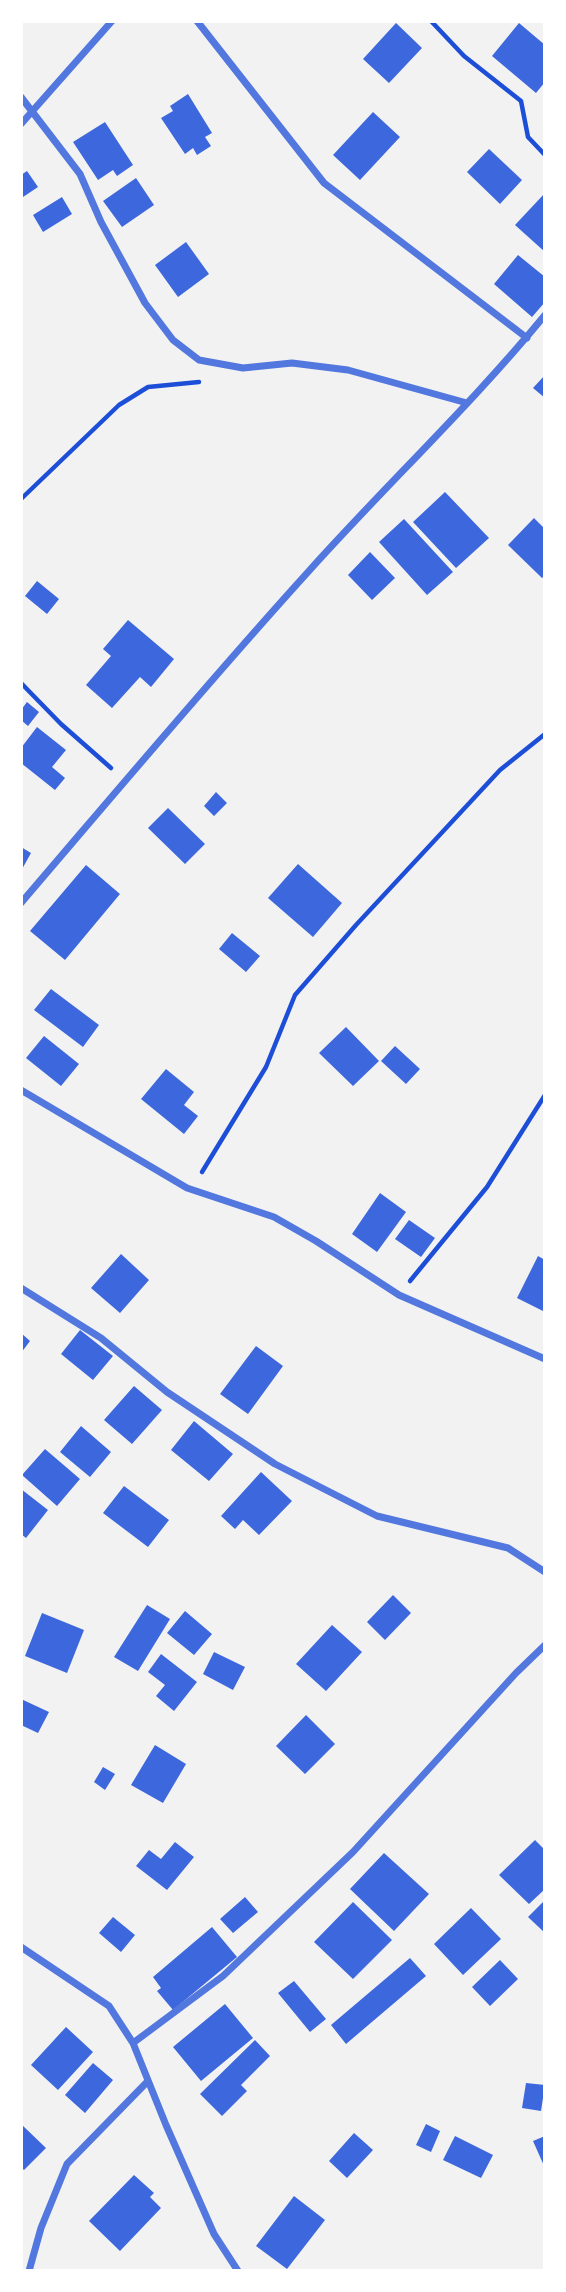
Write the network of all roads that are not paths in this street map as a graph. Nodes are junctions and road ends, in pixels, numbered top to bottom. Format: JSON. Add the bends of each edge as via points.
{"nodes":[{"id":1,"x":112,"y":21,"type":"edge"},
{"id":2,"x":197,"y":21,"type":"edge"},
{"id":3,"x":21,"y":97,"type":"edge"},
{"id":4,"x":32,"y":112,"type":"junction"},
{"id":5,"x":21,"y":124,"type":"edge"},
{"id":6,"x":545,"y":315,"type":"edge"},
{"id":7,"x":527,"y":338,"type":"junction"},
{"id":8,"x":467,"y":403,"type":"junction"},
{"id":9,"x":21,"y":903,"type":"edge"},
{"id":10,"x":21,"y":1090,"type":"edge"},
{"id":11,"x":21,"y":1288,"type":"edge"},
{"id":12,"x":545,"y":1359,"type":"edge"},
{"id":13,"x":545,"y":1572,"type":"edge"},
{"id":14,"x":545,"y":1646,"type":"edge"},
{"id":15,"x":21,"y":1947,"type":"edge"},
{"id":16,"x":133,"y":2043,"type":"junction"},
{"id":17,"x":148,"y":2081,"type":"junction"},
{"id":18,"x":29,"y":2271,"type":"edge"},
{"id":19,"x":238,"y":2271,"type":"edge"}],
"edges":[{"from":1,"to":4,"type":"street"},
{"from":2,"to":7,"type":"street","via":[[324,183]]},
{"from":3,"to":4,"type":"street"},
{"from":4,"to":5,"type":"street"},
{"from":4,"to":8,"type":"street","via":[[79,174],[145,303],[173,340],[200,360],[243,368],[292,363],[348,370]]},
{"from":6,"to":7,"type":"street"},
{"from":7,"to":8,"type":"street"},
{"from":8,"to":9,"type":"street","via":[[310,570]]},
{"from":10,"to":12,"type":"street","via":[[191,1190],[274,1217],[398,1295]]},
{"from":11,"to":13,"type":"street","via":[[101,1338],[167,1392],[275,1464],[377,1516],[508,1548]]},
{"from":14,"to":16,"type":"street","via":[[353,1852],[223,1976]]},
{"from":15,"to":16,"type":"street","via":[[109,2006]]},
{"from":16,"to":17,"type":"street"},
{"from":17,"to":18,"type":"street","via":[[67,2165]]},
{"from":17,"to":19,"type":"street","via":[[214,2234]]}]}
